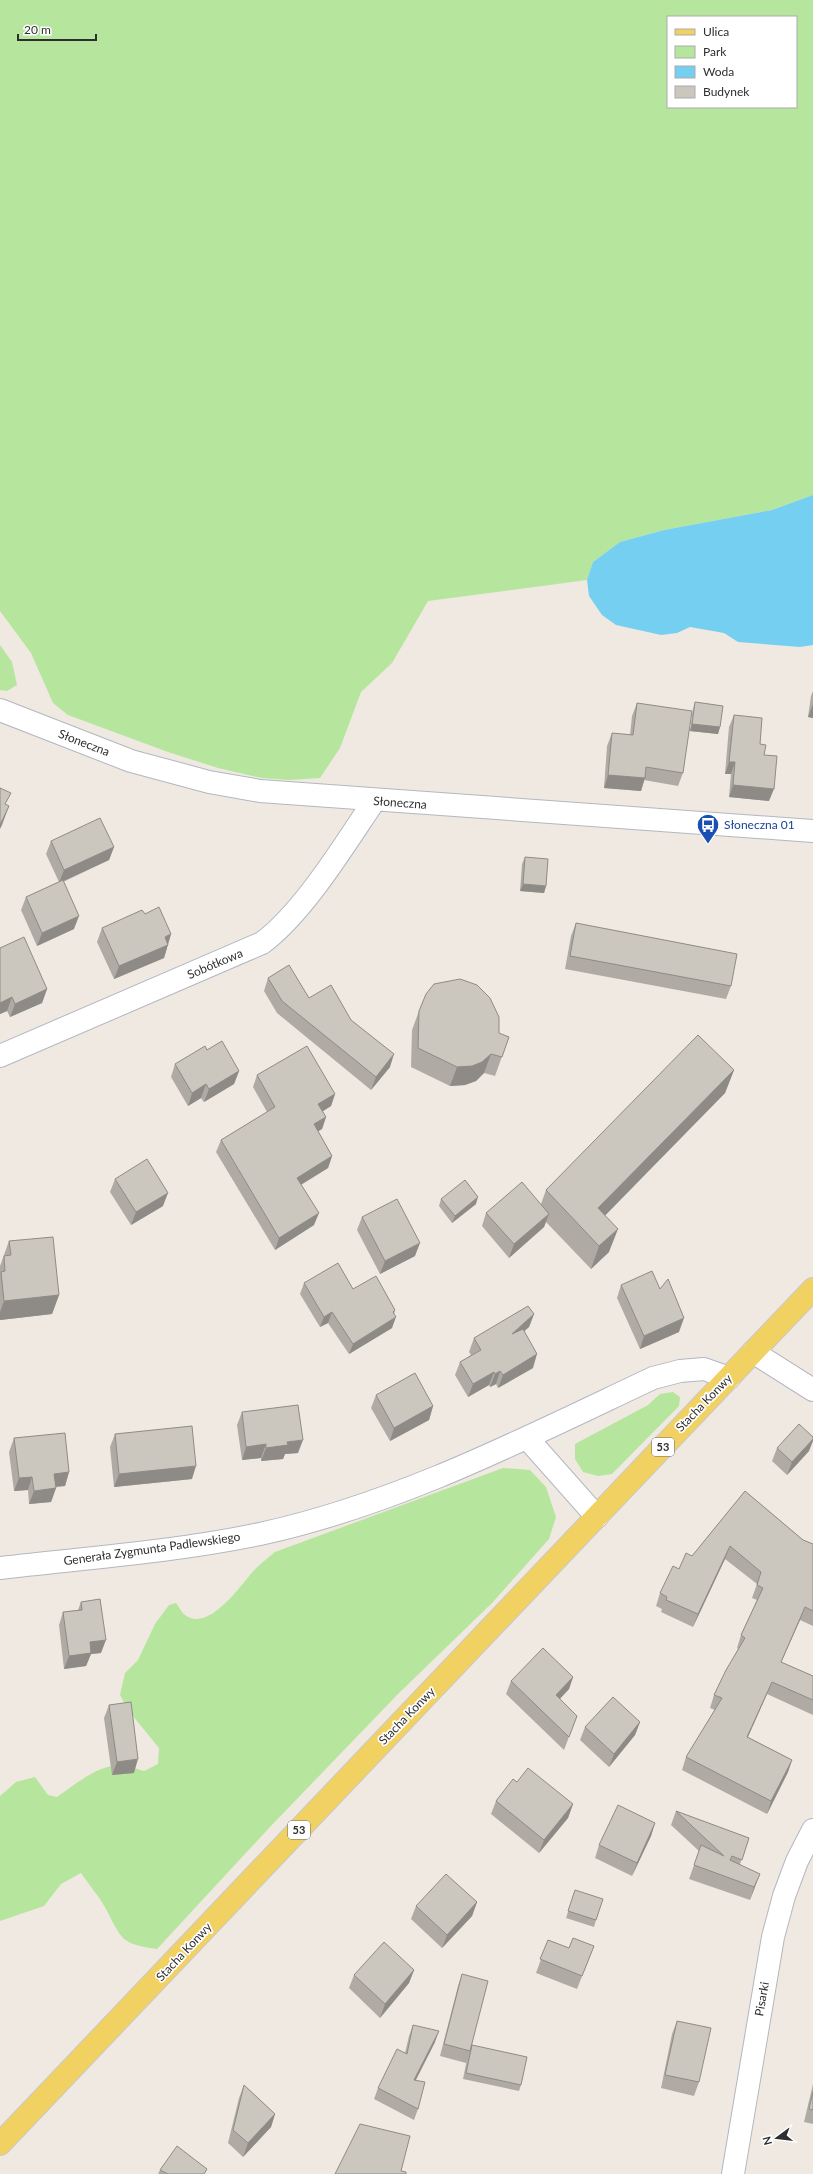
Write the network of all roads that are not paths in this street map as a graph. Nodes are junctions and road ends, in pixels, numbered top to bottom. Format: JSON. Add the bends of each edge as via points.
{"nodes":[{"id":1,"x":0,"y":710,"type":"edge"},
{"id":2,"x":374,"y":801,"type":"junction"},
{"id":3,"x":813,"y":831,"type":"edge"},
{"id":4,"x":0,"y":1056,"type":"edge"},
{"id":5,"x":813,"y":1289,"type":"edge"},
{"id":6,"x":753,"y":1352,"type":"junction"},
{"id":7,"x":729,"y":1378,"type":"junction"},
{"id":8,"x":813,"y":1390,"type":"edge"},
{"id":9,"x":527,"y":1438,"type":"junction"},
{"id":10,"x":597,"y":1517,"type":"junction"},
{"id":11,"x":0,"y":1568,"type":"edge"},
{"id":12,"x":813,"y":1830,"type":"edge"},
{"id":13,"x":0,"y":2144,"type":"edge"},
{"id":14,"x":733,"y":2174,"type":"edge"}],
"edges":[{"from":1,"to":2,"type":"street","name":"Słoneczna","via":[[131,761],[208,782],[260,791]]},
{"from":2,"to":3,"type":"street","name":"Słoneczna"},
{"from":2,"to":4,"type":"street","name":"Sobótkowa","via":[[309,893],[273,935],[262,943]]},
{"from":5,"to":6,"type":"main road","name":"Stacha Konwy","number":"53"},
{"from":6,"to":7,"type":"main road","name":"Stacha Konwy","number":"53"},
{"from":6,"to":8,"type":"street"},
{"from":7,"to":9,"type":"street","name":"Generała Zygmunta Padlewskiego","via":[[704,1369],[680,1371],[653,1378]]},
{"from":7,"to":10,"type":"main road","name":"Stacha Konwy","number":"53"},
{"from":9,"to":10,"type":"street"},
{"from":9,"to":11,"type":"street","name":"Generała Zygmunta Padlewskiego","via":[[382,1498],[260,1534],[164,1550]]},
{"from":10,"to":13,"type":"main road","name":"Stacha Konwy","number":"53"},
{"from":12,"to":14,"type":"street","name":"Pisarki","via":[[797,1861],[773,1937]]}]}
